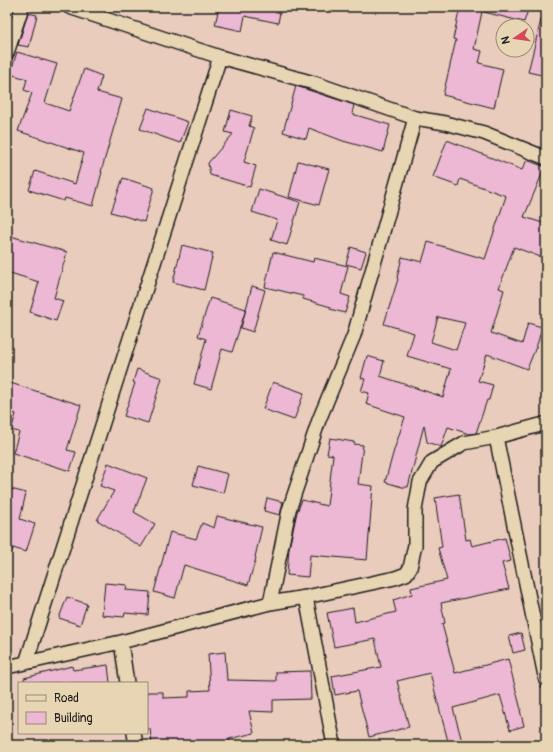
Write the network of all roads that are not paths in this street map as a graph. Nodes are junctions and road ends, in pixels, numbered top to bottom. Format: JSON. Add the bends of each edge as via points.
{"nodes":[{"id":1,"x":22,"y":7,"type":"edge"},
{"id":2,"x":69,"y":7,"type":"edge"},
{"id":3,"x":7,"y":53,"type":"edge"},
{"id":4,"x":220,"y":57,"type":"junction"},
{"id":5,"x":414,"y":118,"type":"junction"},
{"id":6,"x":546,"y":158,"type":"edge"},
{"id":7,"x":545,"y":421,"type":"edge"},
{"id":8,"x":496,"y":437,"type":"junction"},
{"id":9,"x":306,"y":597,"type":"junction"},
{"id":10,"x":270,"y":603,"type":"junction"},
{"id":11,"x":122,"y":642,"type":"junction"},
{"id":12,"x":26,"y":663,"type":"junction"},
{"id":13,"x":7,"y":667,"type":"edge"},
{"id":14,"x":546,"y":681,"type":"edge"},
{"id":15,"x":127,"y":682,"type":"edge"},
{"id":16,"x":134,"y":734,"type":"edge"},
{"id":17,"x":136,"y":745,"type":"edge"},
{"id":18,"x":334,"y":745,"type":"edge"}],
"edges":[{"from":1,"to":3,"type":"street"},
{"from":2,"to":4,"type":"street"},
{"from":4,"to":5,"type":"street","via":[[314,83]]},
{"from":4,"to":12,"type":"street"},
{"from":5,"to":6,"type":"street","via":[[484,133]]},
{"from":5,"to":10,"type":"street","via":[[354,335],[319,420],[289,510]]},
{"from":7,"to":8,"type":"street"},
{"from":8,"to":9,"type":"street","via":[[464,443],[432,462],[424,473],[415,510],[415,545],[410,568],[406,574]]},
{"from":8,"to":14,"type":"street"},
{"from":9,"to":10,"type":"street"},
{"from":9,"to":18,"type":"street"},
{"from":10,"to":11,"type":"street"},
{"from":11,"to":12,"type":"street"},
{"from":11,"to":15,"type":"street"},
{"from":12,"to":13,"type":"street"},
{"from":16,"to":17,"type":"street"}]}
